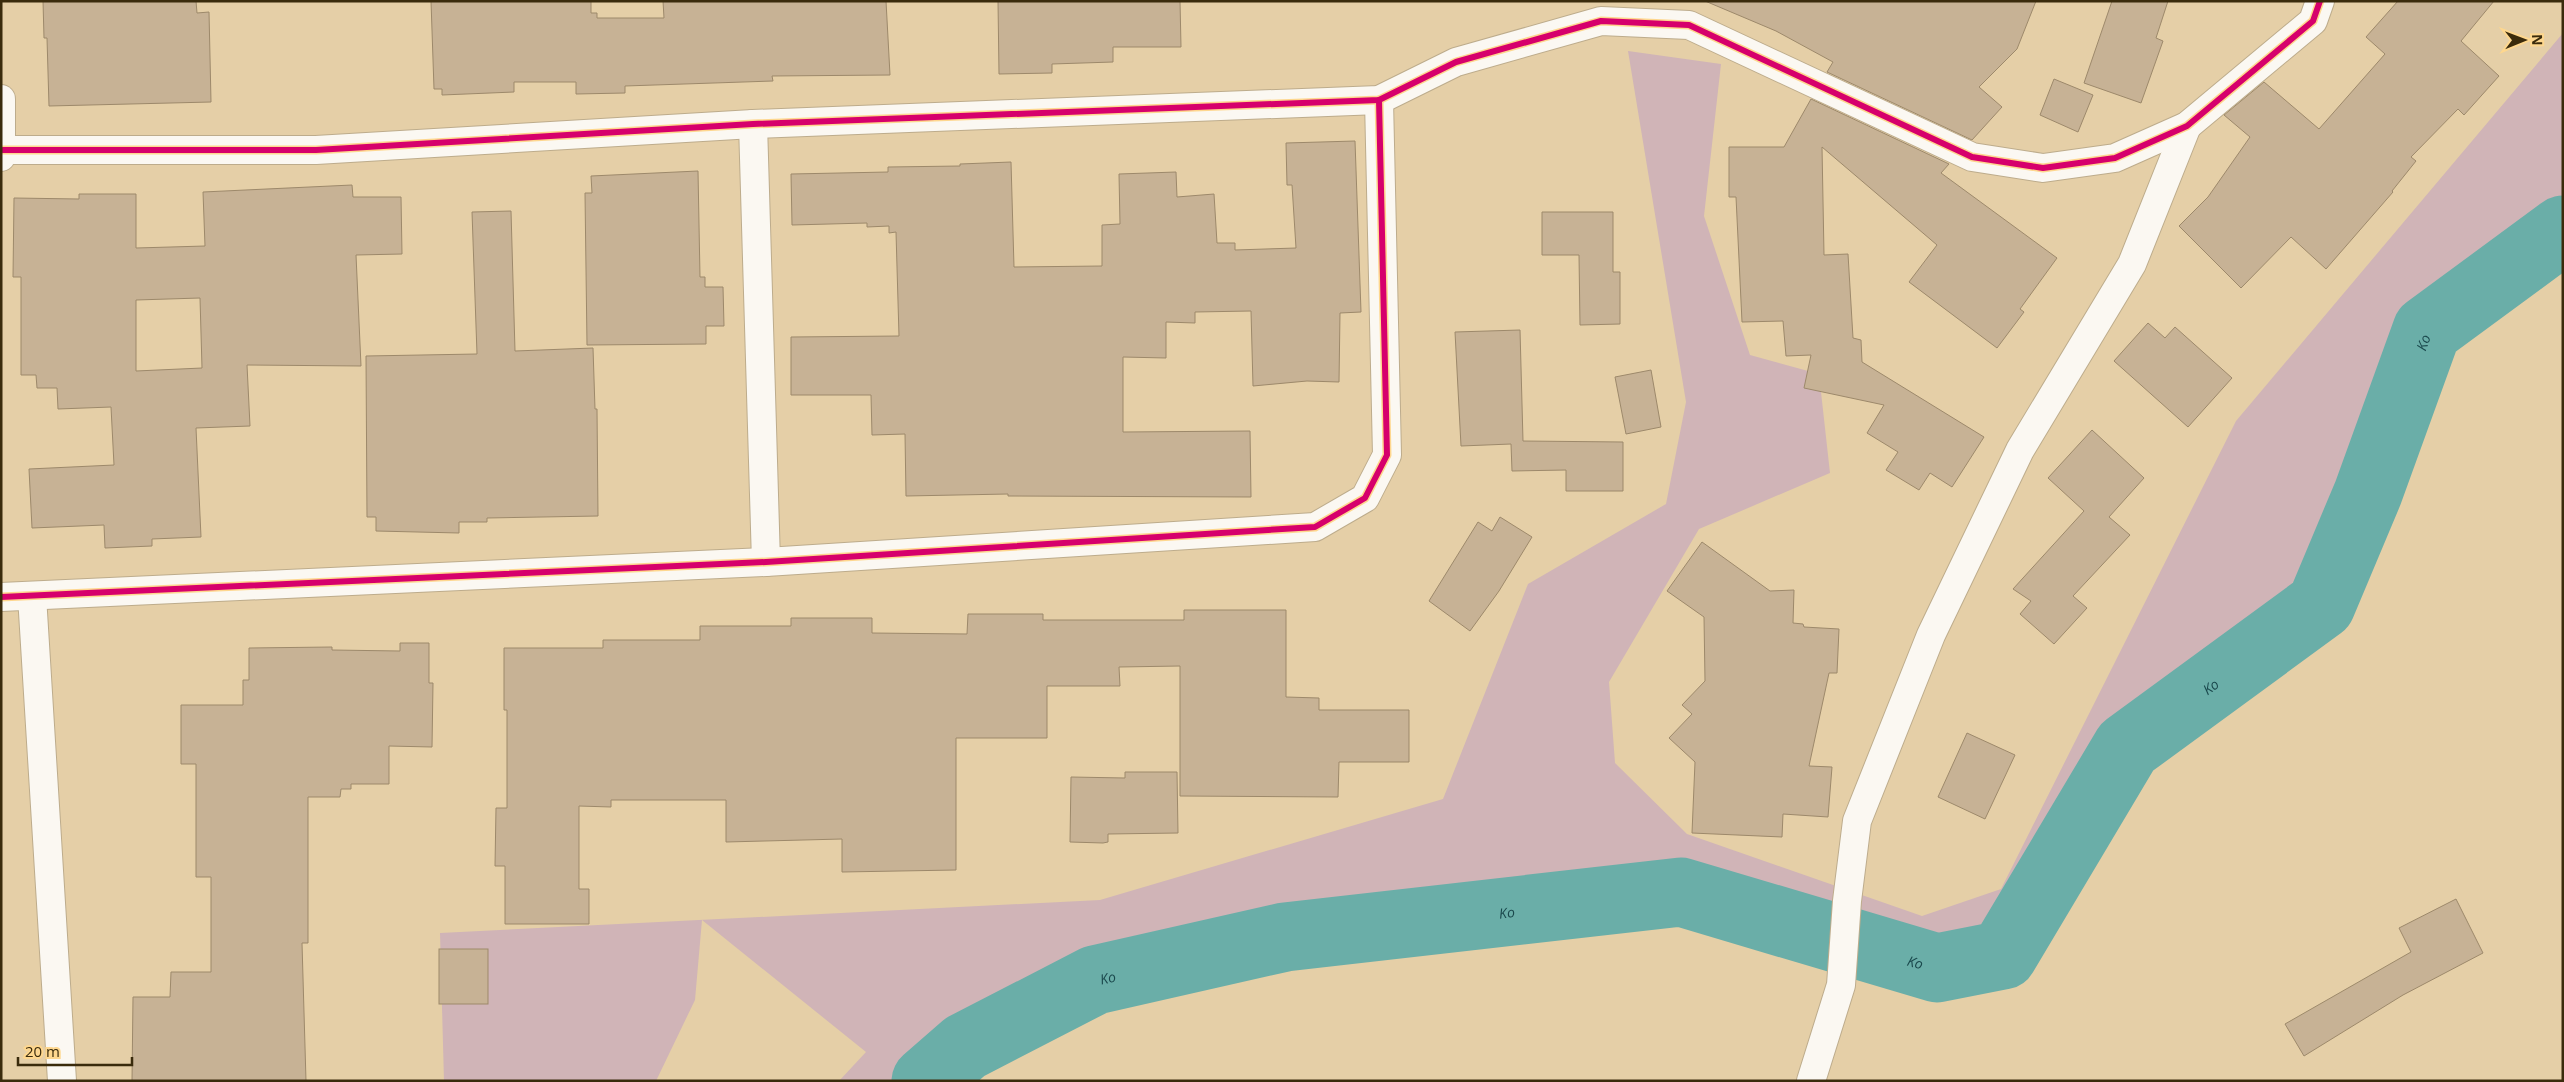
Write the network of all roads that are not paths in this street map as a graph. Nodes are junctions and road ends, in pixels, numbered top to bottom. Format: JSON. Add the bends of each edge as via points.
{"nodes":[{"id":1,"x":2320,"y":1,"type":"edge"},
{"id":2,"x":1,"y":99,"type":"edge"},
{"id":3,"x":1379,"y":100,"type":"junction"},
{"id":4,"x":752,"y":124,"type":"junction"},
{"id":5,"x":2187,"y":126,"type":"junction"},
{"id":6,"x":2,"y":154,"type":"edge"},
{"id":7,"x":766,"y":562,"type":"junction"},
{"id":8,"x":32,"y":596,"type":"junction"},
{"id":9,"x":1,"y":597,"type":"edge"},
{"id":10,"x":62,"y":1081,"type":"edge"},
{"id":11,"x":1811,"y":1081,"type":"edge"}],
"edges":[{"from":1,"to":5,"type":"street","via":[[2313,22]]},
{"from":2,"to":6,"type":"street"},
{"from":3,"to":4,"type":"street"},
{"from":3,"to":5,"type":"street","via":[[1456,62],[1601,21],[1689,25],[1972,157],[2043,168],[2115,158]]},
{"from":3,"to":7,"type":"street","via":[[1387,455],[1365,498],[1315,527]]},
{"from":4,"to":6,"type":"street","via":[[316,150]]},
{"from":4,"to":7,"type":"street"},
{"from":5,"to":11,"type":"street","via":[[2132,264],[2020,450],[1931,635],[1856,821],[1841,985]]},
{"from":7,"to":8,"type":"street"},
{"from":8,"to":9,"type":"street"},
{"from":8,"to":10,"type":"street"}]}
